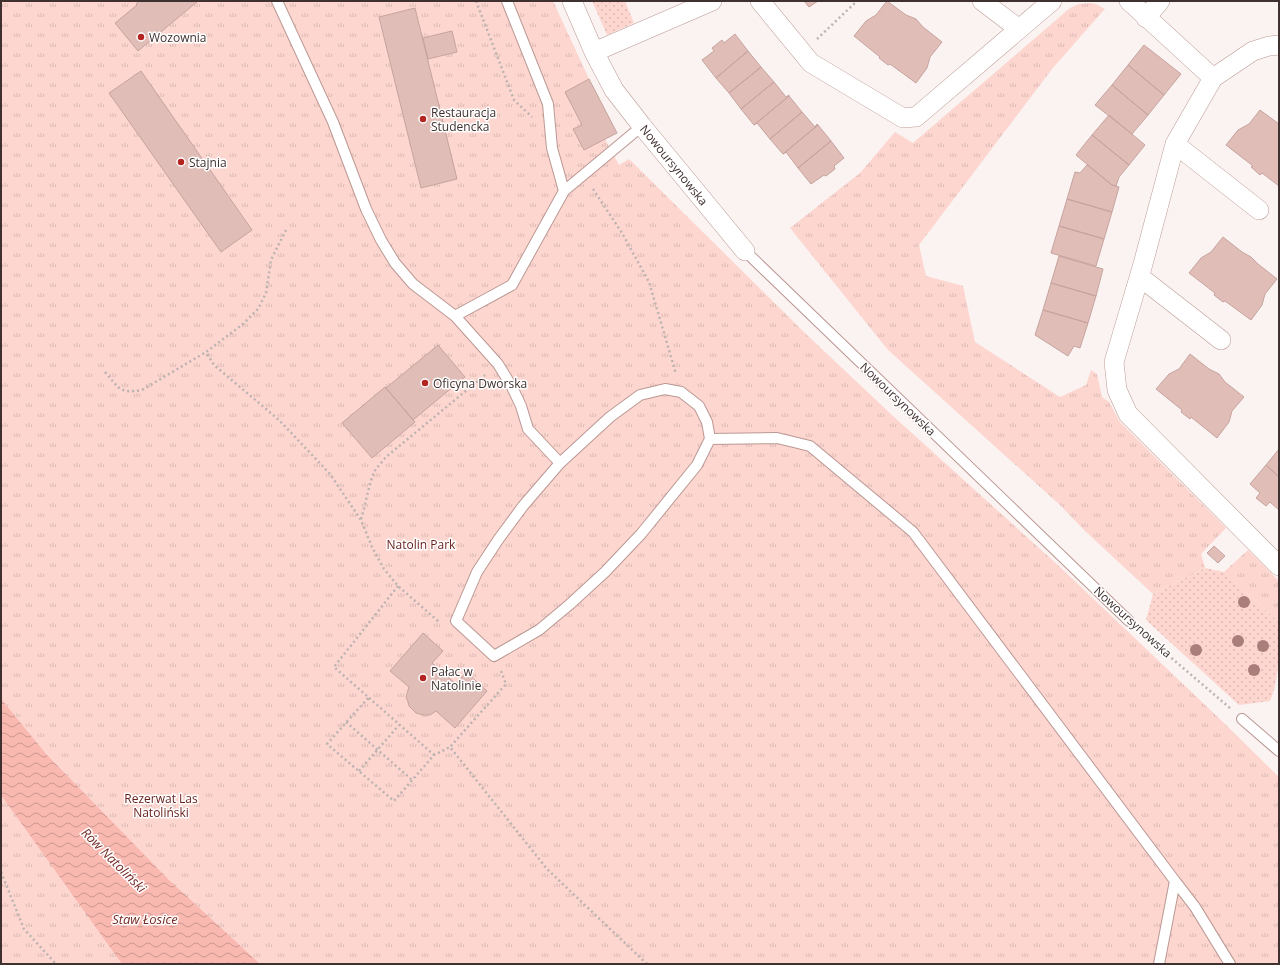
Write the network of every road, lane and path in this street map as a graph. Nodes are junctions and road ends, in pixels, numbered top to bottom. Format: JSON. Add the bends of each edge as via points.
{"nodes":[{"id":1,"x":277,"y":1,"type":"edge"},
{"id":2,"x":476,"y":1,"type":"edge"},
{"id":3,"x":507,"y":1,"type":"edge"},
{"id":4,"x":572,"y":1,"type":"edge"},
{"id":5,"x":712,"y":1,"type":"edge"},
{"id":6,"x":760,"y":1,"type":"edge"},
{"id":7,"x":857,"y":1,"type":"edge"},
{"id":8,"x":982,"y":1,"type":"edge"},
{"id":9,"x":1052,"y":1,"type":"edge"},
{"id":10,"x":1129,"y":1,"type":"edge"},
{"id":11,"x":1160,"y":1,"type":"edge"},
{"id":12,"x":1146,"y":18,"type":"junction"},
{"id":13,"x":1019,"y":29,"type":"junction"},
{"id":14,"x":1279,"y":45,"type":"edge"},
{"id":15,"x":594,"y":52,"type":"junction"},
{"id":16,"x":803,"y":53,"type":"junction"},
{"id":17,"x":1213,"y":78,"type":"junction"},
{"id":18,"x":642,"y":126,"type":"junction"},
{"id":19,"x":551,"y":135,"type":"junction"},
{"id":20,"x":1175,"y":144,"type":"junction"},
{"id":21,"x":584,"y":174,"type":"junction"},
{"id":22,"x":564,"y":191,"type":"junction"},
{"id":23,"x":1259,"y":210,"type":"dead end"},
{"id":24,"x":286,"y":230,"type":"dead end"},
{"id":25,"x":745,"y":251,"type":"joint"},
{"id":26,"x":1140,"y":277,"type":"junction"},
{"id":27,"x":454,"y":316,"type":"junction"},
{"id":28,"x":1221,"y":340,"type":"dead end"},
{"id":29,"x":206,"y":352,"type":"junction"},
{"id":30,"x":498,"y":364,"type":"junction"},
{"id":31,"x":105,"y":372,"type":"dead end"},
{"id":32,"x":681,"y":392,"type":"junction"},
{"id":33,"x":710,"y":439,"type":"junction"},
{"id":34,"x":560,"y":463,"type":"junction"},
{"id":35,"x":361,"y":520,"type":"junction"},
{"id":36,"x":1279,"y":566,"type":"edge"},
{"id":37,"x":398,"y":586,"type":"junction"},
{"id":38,"x":456,"y":621,"type":"junction"},
{"id":39,"x":1129,"y":621,"type":"joint"},
{"id":40,"x":494,"y":656,"type":"junction"},
{"id":41,"x":368,"y":698,"type":"junction"},
{"id":42,"x":1242,"y":719,"type":"joint"},
{"id":43,"x":346,"y":722,"type":"junction"},
{"id":44,"x":399,"y":725,"type":"junction"},
{"id":45,"x":450,"y":747,"type":"junction"},
{"id":46,"x":378,"y":750,"type":"junction"},
{"id":47,"x":1279,"y":751,"type":"edge"},
{"id":48,"x":434,"y":755,"type":"junction"},
{"id":49,"x":359,"y":771,"type":"junction"},
{"id":50,"x":412,"y":780,"type":"junction"},
{"id":51,"x":1,"y":872,"type":"edge"},
{"id":52,"x":1175,"y":881,"type":"junction"},
{"id":53,"x":56,"y":964,"type":"edge"},
{"id":54,"x":647,"y":964,"type":"edge"},
{"id":55,"x":1159,"y":964,"type":"edge"},
{"id":56,"x":1230,"y":964,"type":"edge"}],
"edges":[{"from":1,"to":27,"type":"lane","via":[[333,122],[380,240],[413,284]]},
{"from":2,"to":19,"type":"path","via":[[514,100]]},
{"from":3,"to":19,"type":"lane","via":[[548,104]]},
{"from":4,"to":15,"type":"street","name":"Nowoursynowska"},
{"from":5,"to":15,"type":"street"},
{"from":6,"to":16,"type":"street"},
{"from":7,"to":16,"type":"path"},
{"from":8,"to":13,"type":"street"},
{"from":9,"to":13,"type":"street"},
{"from":10,"to":12,"type":"street"},
{"from":11,"to":12,"type":"street"},
{"from":12,"to":17,"type":"street"},
{"from":13,"to":16,"type":"street","via":[[916,117],[903,118],[811,63]]},
{"from":14,"to":17,"type":"street","via":[[1253,51]]},
{"from":15,"to":18,"type":"street","name":"Nowoursynowska","via":[[614,90]]},
{"from":17,"to":20,"type":"street"},
{"from":18,"to":21,"type":"lane"},
{"from":18,"to":25,"type":"street","name":"Nowoursynowska"},
{"from":19,"to":22,"type":"lane"},
{"from":20,"to":23,"type":"street"},
{"from":20,"to":26,"type":"street"},
{"from":21,"to":22,"type":"lane"},
{"from":21,"to":32,"type":"path","via":[[622,233],[649,282]]},
{"from":22,"to":27,"type":"lane","via":[[512,285]]},
{"from":24,"to":29,"type":"path","via":[[270,260],[266,293],[258,309],[243,324]]},
{"from":25,"to":39,"type":"lane","name":"Nowoursynowska"},
{"from":26,"to":28,"type":"street"},
{"from":26,"to":36,"type":"street","via":[[1114,362],[1117,390],[1128,414]]},
{"from":27,"to":30,"type":"lane"},
{"from":29,"to":31,"type":"path","via":[[142,390],[121,390]]},
{"from":29,"to":35,"type":"path","via":[[214,365],[279,420],[330,474]]},
{"from":30,"to":34,"type":"lane","via":[[521,406],[528,429]]},
{"from":30,"to":35,"type":"path","via":[[386,457],[375,471]]},
{"from":32,"to":33,"type":"lane","via":[[698,406],[707,422]]},
{"from":32,"to":34,"type":"lane","via":[[665,389],[640,395],[610,417]]},
{"from":33,"to":40,"type":"lane","via":[[697,465],[676,492],[605,572],[539,630]]},
{"from":33,"to":52,"type":"lane","via":[[777,438],[810,446],[913,532]]},
{"from":34,"to":38,"type":"lane","via":[[498,540],[477,572]]},
{"from":35,"to":37,"type":"path","via":[[384,569]]},
{"from":37,"to":38,"type":"path","via":[[438,621]]},
{"from":37,"to":41,"type":"path","via":[[334,667]]},
{"from":38,"to":40,"type":"lane"},
{"from":39,"to":42,"type":"path","name":"Nowoursynowska"},
{"from":40,"to":45,"type":"path","via":[[506,684]]},
{"from":41,"to":43,"type":"path"},
{"from":41,"to":44,"type":"path"},
{"from":42,"to":47,"type":"lane"},
{"from":43,"to":46,"type":"path"},
{"from":43,"to":49,"type":"path","via":[[328,744]]},
{"from":44,"to":46,"type":"path"},
{"from":44,"to":48,"type":"path"},
{"from":45,"to":48,"type":"path"},
{"from":45,"to":54,"type":"path","via":[[547,869]]},
{"from":46,"to":49,"type":"path"},
{"from":46,"to":50,"type":"path"},
{"from":48,"to":50,"type":"path"},
{"from":49,"to":50,"type":"path","via":[[394,801]]},
{"from":51,"to":53,"type":"path","via":[[24,929]]},
{"from":52,"to":55,"type":"lane"},
{"from":52,"to":56,"type":"lane","via":[[1195,907]]}]}
